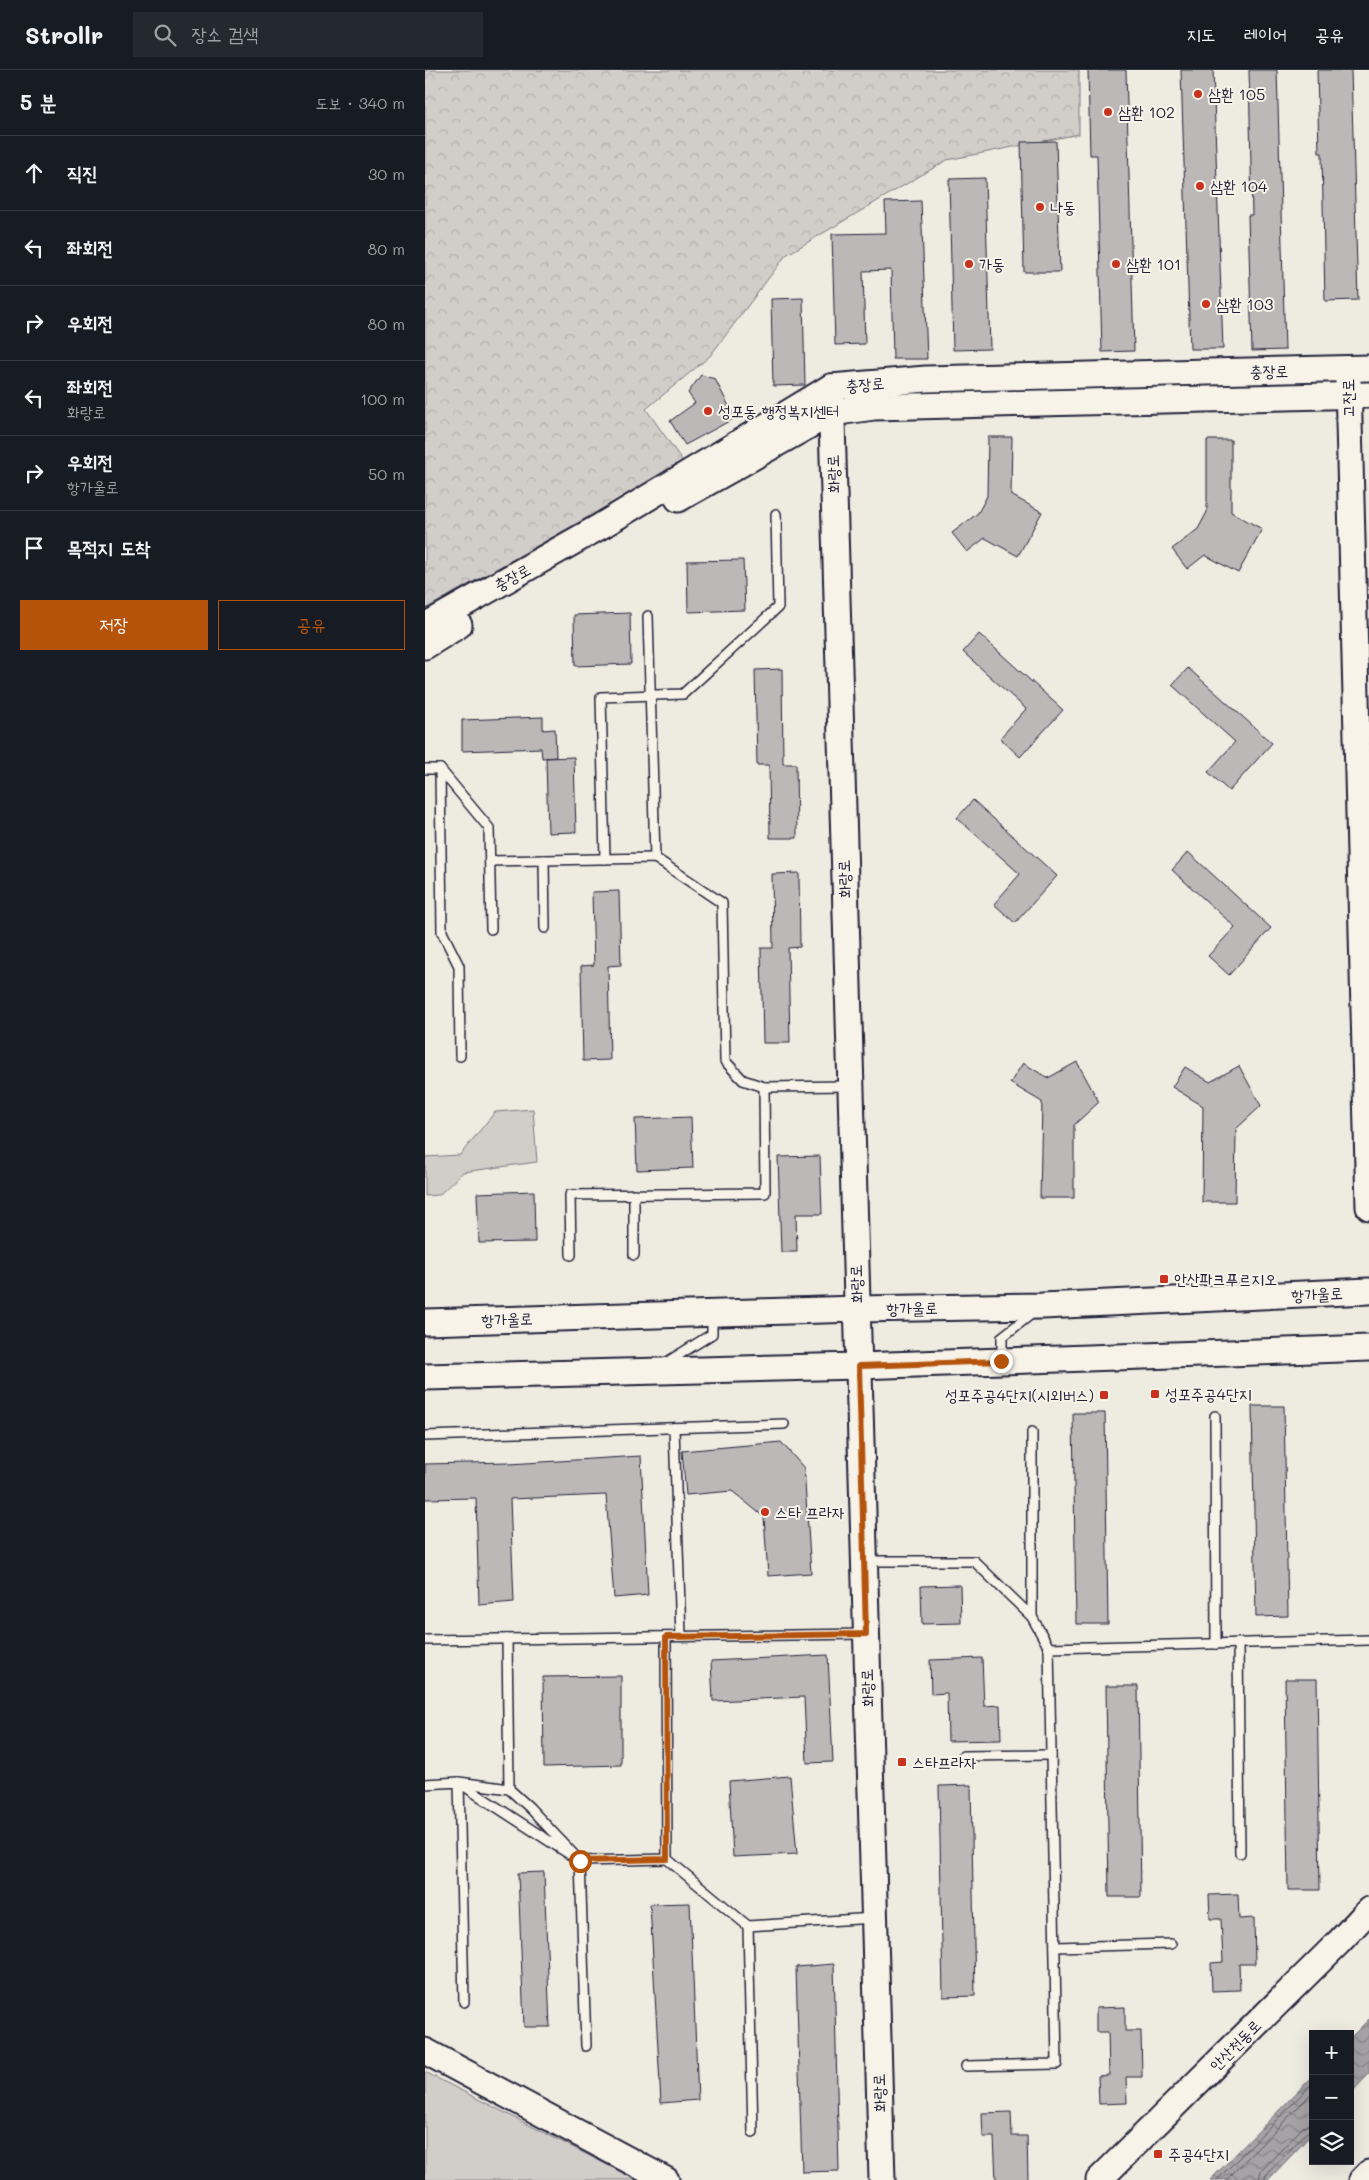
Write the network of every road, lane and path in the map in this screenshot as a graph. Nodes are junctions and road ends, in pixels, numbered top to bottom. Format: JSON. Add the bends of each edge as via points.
{"nodes":[{"id":1,"x":1358,"y":368,"type":"edge"},
{"id":2,"x":831,"y":387,"type":"junction"},
{"id":3,"x":1359,"y":396,"type":"edge"},
{"id":4,"x":831,"y":413,"type":"junction"},
{"id":5,"x":776,"y":514,"type":"dead end"},
{"id":6,"x":648,"y":616,"type":"dead end"},
{"id":7,"x":425,"y":626,"type":"edge"},
{"id":8,"x":425,"y":646,"type":"edge"},
{"id":9,"x":650,"y":696,"type":"junction"},
{"id":10,"x":425,"y":769,"type":"edge"},
{"id":11,"x":440,"y":769,"type":"junction"},
{"id":12,"x":655,"y":858,"type":"junction"},
{"id":13,"x":605,"y":859,"type":"junction"},
{"id":14,"x":544,"y":860,"type":"junction"},
{"id":15,"x":489,"y":861,"type":"junction"},
{"id":16,"x":545,"y":928,"type":"dead end"},
{"id":17,"x":491,"y":929,"type":"dead end"},
{"id":18,"x":460,"y":1056,"type":"dead end"},
{"id":19,"x":850,"y":1086,"type":"junction"},
{"id":20,"x":763,"y":1087,"type":"junction"},
{"id":21,"x":633,"y":1194,"type":"junction"},
{"id":22,"x":1369,"y":1207,"type":"edge"},
{"id":23,"x":634,"y":1254,"type":"dead end"},
{"id":24,"x":571,"y":1255,"type":"dead end"},
{"id":25,"x":1369,"y":1291,"type":"edge"},
{"id":26,"x":1042,"y":1306,"type":"junction"},
{"id":27,"x":857,"y":1309,"type":"junction"},
{"id":28,"x":713,"y":1313,"type":"junction"},
{"id":29,"x":425,"y":1322,"type":"edge"},
{"id":30,"x":1369,"y":1348,"type":"edge"},
{"id":31,"x":1001,"y":1361,"type":"junction"},
{"id":32,"x":859,"y":1366,"type":"junction"},
{"id":33,"x":651,"y":1372,"type":"junction"},
{"id":34,"x":425,"y":1377,"type":"edge"},
{"id":35,"x":1215,"y":1416,"type":"dead end"},
{"id":36,"x":784,"y":1424,"type":"dead end"},
{"id":37,"x":674,"y":1428,"type":"junction"},
{"id":38,"x":1032,"y":1432,"type":"dead end"},
{"id":39,"x":425,"y":1436,"type":"edge"},
{"id":40,"x":864,"y":1561,"type":"junction"},
{"id":41,"x":1032,"y":1617,"type":"junction"},
{"id":42,"x":866,"y":1634,"type":"junction"},
{"id":43,"x":681,"y":1636,"type":"junction"},
{"id":44,"x":666,"y":1637,"type":"junction"},
{"id":45,"x":507,"y":1639,"type":"junction"},
{"id":46,"x":425,"y":1640,"type":"edge"},
{"id":47,"x":1369,"y":1640,"type":"edge"},
{"id":48,"x":1216,"y":1644,"type":"junction"},
{"id":49,"x":1238,"y":1644,"type":"junction"},
{"id":50,"x":1049,"y":1648,"type":"junction"},
{"id":51,"x":1051,"y":1755,"type":"junction"},
{"id":52,"x":963,"y":1756,"type":"dead end"},
{"id":53,"x":459,"y":1782,"type":"junction"},
{"id":54,"x":425,"y":1784,"type":"edge"},
{"id":55,"x":509,"y":1789,"type":"junction"},
{"id":56,"x":1240,"y":1853,"type":"dead end"},
{"id":57,"x":667,"y":1859,"type":"junction"},
{"id":58,"x":580,"y":1861,"type":"junction"},
{"id":59,"x":1369,"y":1910,"type":"edge"},
{"id":60,"x":874,"y":1918,"type":"junction"},
{"id":61,"x":748,"y":1926,"type":"junction"},
{"id":62,"x":1171,"y":1944,"type":"dead end"},
{"id":63,"x":1055,"y":1948,"type":"junction"},
{"id":64,"x":464,"y":2002,"type":"dead end"},
{"id":65,"x":586,"y":2046,"type":"dead end"},
{"id":66,"x":425,"y":2051,"type":"edge"},
{"id":67,"x":966,"y":2066,"type":"dead end"},
{"id":68,"x":753,"y":2132,"type":"dead end"},
{"id":69,"x":1369,"y":2173,"type":"edge"},
{"id":70,"x":666,"y":2180,"type":"edge"},
{"id":71,"x":881,"y":2180,"type":"edge"},
{"id":72,"x":1099,"y":2180,"type":"edge"},
{"id":73,"x":1362,"y":2180,"type":"edge"}],
"edges":[{"from":1,"to":2,"type":"street","name":"충장로","via":[[926,379]]},
{"from":1,"to":3,"type":"street","name":"고잔로"},
{"from":2,"to":4,"type":"street","name":"화랑로"},
{"from":2,"to":7,"type":"street","name":"충장로","via":[[601,526]]},
{"from":3,"to":4,"type":"street","name":"충장로","via":[[874,407]]},
{"from":3,"to":22,"type":"street","name":"고잔로"},
{"from":4,"to":8,"type":"street","name":"충장로","via":[[606,538]]},
{"from":4,"to":19,"type":"street","name":"화랑로"},
{"from":5,"to":9,"type":"lane","via":[[778,607],[683,694]]},
{"from":6,"to":9,"type":"lane"},
{"from":9,"to":12,"type":"lane"},
{"from":9,"to":13,"type":"lane","via":[[601,697]]},
{"from":10,"to":11,"type":"lane"},
{"from":11,"to":15,"type":"lane","via":[[489,828]]},
{"from":11,"to":18,"type":"lane","via":[[442,932],[459,966]]},
{"from":12,"to":13,"type":"lane"},
{"from":12,"to":20,"type":"lane","via":[[722,903],[725,1061],[743,1080]]},
{"from":13,"to":14,"type":"lane"},
{"from":14,"to":15,"type":"lane"},
{"from":14,"to":16,"type":"lane"},
{"from":15,"to":17,"type":"lane"},
{"from":19,"to":20,"type":"lane"},
{"from":19,"to":27,"type":"street","name":"화랑로"},
{"from":20,"to":21,"type":"lane","via":[[765,1193]]},
{"from":21,"to":23,"type":"lane"},
{"from":21,"to":24,"type":"lane","via":[[570,1195]]},
{"from":25,"to":26,"type":"street","name":"항가울로"},
{"from":26,"to":27,"type":"street","name":"항가울로"},
{"from":26,"to":31,"type":"lane","via":[[1002,1337]]},
{"from":27,"to":28,"type":"street","name":"항가울로"},
{"from":27,"to":32,"type":"street","name":"화랑로"},
{"from":28,"to":29,"type":"street","name":"항가울로"},
{"from":28,"to":33,"type":"lane","via":[[712,1334]]},
{"from":30,"to":31,"type":"street"},
{"from":31,"to":32,"type":"street"},
{"from":32,"to":33,"type":"street"},
{"from":32,"to":40,"type":"street","name":"화랑로"},
{"from":33,"to":34,"type":"street"},
{"from":35,"to":48,"type":"lane"},
{"from":36,"to":37,"type":"lane"},
{"from":37,"to":39,"type":"lane"},
{"from":37,"to":43,"type":"lane"},
{"from":38,"to":41,"type":"lane"},
{"from":40,"to":41,"type":"lane","via":[[974,1561]]},
{"from":40,"to":42,"type":"street","name":"화랑로"},
{"from":41,"to":50,"type":"lane"},
{"from":42,"to":43,"type":"lane"},
{"from":42,"to":60,"type":"street","name":"화랑로"},
{"from":43,"to":44,"type":"lane"},
{"from":44,"to":45,"type":"lane"},
{"from":44,"to":57,"type":"lane"},
{"from":45,"to":46,"type":"lane"},
{"from":45,"to":55,"type":"lane"},
{"from":47,"to":49,"type":"lane"},
{"from":48,"to":49,"type":"lane"},
{"from":48,"to":50,"type":"lane"},
{"from":49,"to":56,"type":"lane"},
{"from":50,"to":51,"type":"lane"},
{"from":51,"to":52,"type":"lane"},
{"from":51,"to":63,"type":"lane"},
{"from":53,"to":54,"type":"lane"},
{"from":53,"to":55,"type":"lane"},
{"from":53,"to":58,"type":"lane"},
{"from":53,"to":64,"type":"lane"},
{"from":55,"to":58,"type":"lane"},
{"from":57,"to":58,"type":"lane"},
{"from":57,"to":61,"type":"lane"},
{"from":58,"to":65,"type":"lane"},
{"from":59,"to":72,"type":"street","name":"안산천동로"},
{"from":60,"to":61,"type":"lane"},
{"from":60,"to":71,"type":"street","name":"화랑로"},
{"from":61,"to":68,"type":"lane"},
{"from":62,"to":63,"type":"lane"},
{"from":63,"to":67,"type":"lane","via":[[1057,2064]]},
{"from":66,"to":70,"type":"street"},
{"from":69,"to":73,"type":"street"}]}
